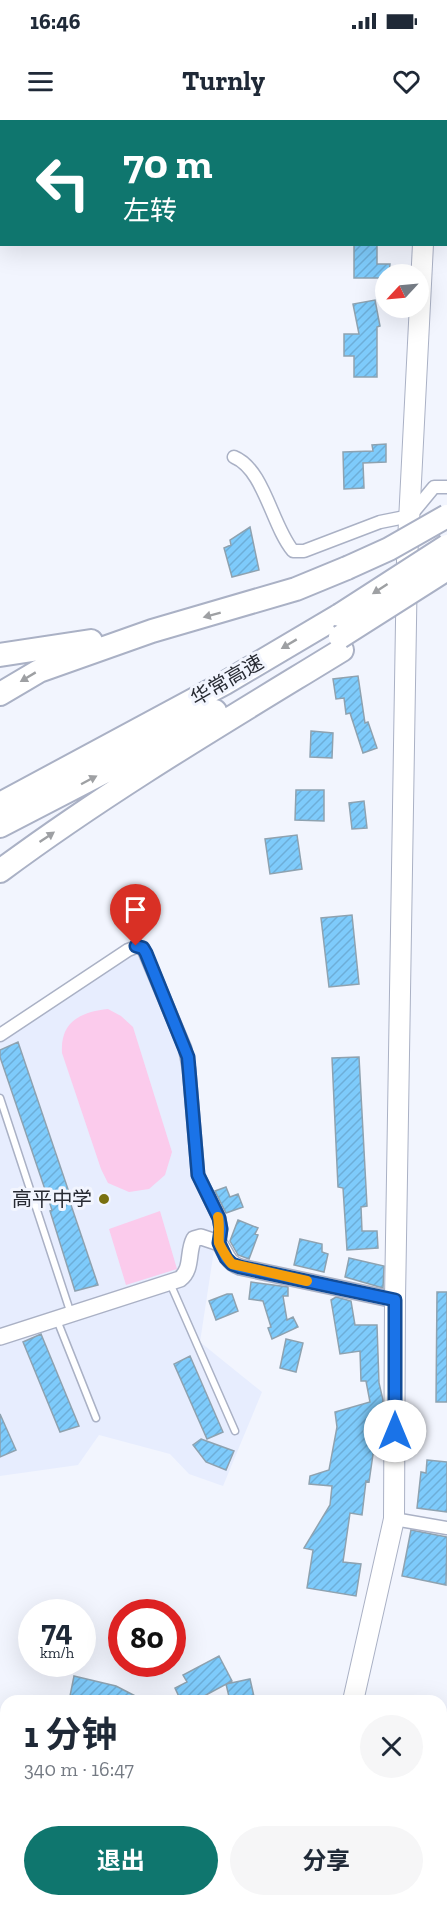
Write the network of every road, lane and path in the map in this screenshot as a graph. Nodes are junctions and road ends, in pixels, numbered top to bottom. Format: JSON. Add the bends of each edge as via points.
{"nodes":[{"id":1,"x":423,"y":246,"type":"edge"},
{"id":2,"x":234,"y":457,"type":"dead end"},
{"id":3,"x":447,"y":488,"type":"edge"},
{"id":4,"x":410,"y":516,"type":"junction"},
{"id":5,"x":447,"y":516,"type":"edge"},
{"id":6,"x":447,"y":546,"type":"edge"},
{"id":7,"x":447,"y":569,"type":"edge"},
{"id":8,"x":447,"y":580,"type":"edge"},
{"id":9,"x":152,"y":631,"type":"junction"},
{"id":10,"x":340,"y":634,"type":"junction"},
{"id":11,"x":0,"y":655,"type":"edge"},
{"id":12,"x":0,"y":694,"type":"edge"},
{"id":13,"x":0,"y":804,"type":"edge"},
{"id":14,"x":0,"y":826,"type":"edge"},
{"id":15,"x":0,"y":871,"type":"edge"},
{"id":16,"x":0,"y":1035,"type":"edge"},
{"id":17,"x":0,"y":1098,"type":"edge"},
{"id":18,"x":219,"y":1243,"type":"junction"},
{"id":19,"x":170,"y":1282,"type":"junction"},
{"id":20,"x":395,"y":1300,"type":"junction"},
{"id":21,"x":64,"y":1317,"type":"junction"},
{"id":22,"x":0,"y":1337,"type":"edge"},
{"id":23,"x":96,"y":1418,"type":"dead end"},
{"id":24,"x":235,"y":1431,"type":"dead end"},
{"id":25,"x":394,"y":1519,"type":"junction"},
{"id":26,"x":447,"y":1528,"type":"edge"},
{"id":27,"x":353,"y":1695,"type":"edge"}],
"edges":[{"from":1,"to":4,"type":"highway"},
{"from":2,"to":4,"type":"street","via":[[242,460],[256,477],[284,540],[293,551],[304,551],[380,522]]},
{"from":3,"to":4,"type":"street","via":[[434,487]]},
{"from":4,"to":20,"type":"highway"},
{"from":5,"to":9,"type":"highway","one_way":true,"bridge":true,"via":[[389,549],[296,590]]},
{"from":6,"to":10,"type":"highway","name":"华常高速","one_way":true,"bridge":true},
{"from":7,"to":10,"type":"highway","name":"华常高速","bridge":true},
{"from":8,"to":10,"type":"highway"},
{"from":9,"to":11,"type":"highway"},
{"from":9,"to":12,"type":"highway","one_way":true,"via":[[39,671]]},
{"from":10,"to":13,"type":"highway","name":"华常高速","one_way":true,"via":[[214,688]]},
{"from":14,"to":10,"type":"highway","name":"华常高速","one_way":true,"via":[[235,700]]},
{"from":15,"to":10,"type":"highway","one_way":true},
{"from":16,"to":18,"type":"street","via":[[128,950],[143,948],[188,1057],[198,1175],[219,1218]]},
{"from":17,"to":21,"type":"lane"},
{"from":18,"to":19,"type":"street","via":[[201,1237],[194,1239],[186,1275]]},
{"from":18,"to":20,"type":"street","via":[[226,1258],[240,1267]]},
{"from":19,"to":21,"type":"street"},
{"from":19,"to":24,"type":"lane"},
{"from":20,"to":25,"type":"highway"},
{"from":21,"to":22,"type":"street"},
{"from":21,"to":23,"type":"lane"},
{"from":25,"to":26,"type":"street"},
{"from":25,"to":27,"type":"highway"}]}
